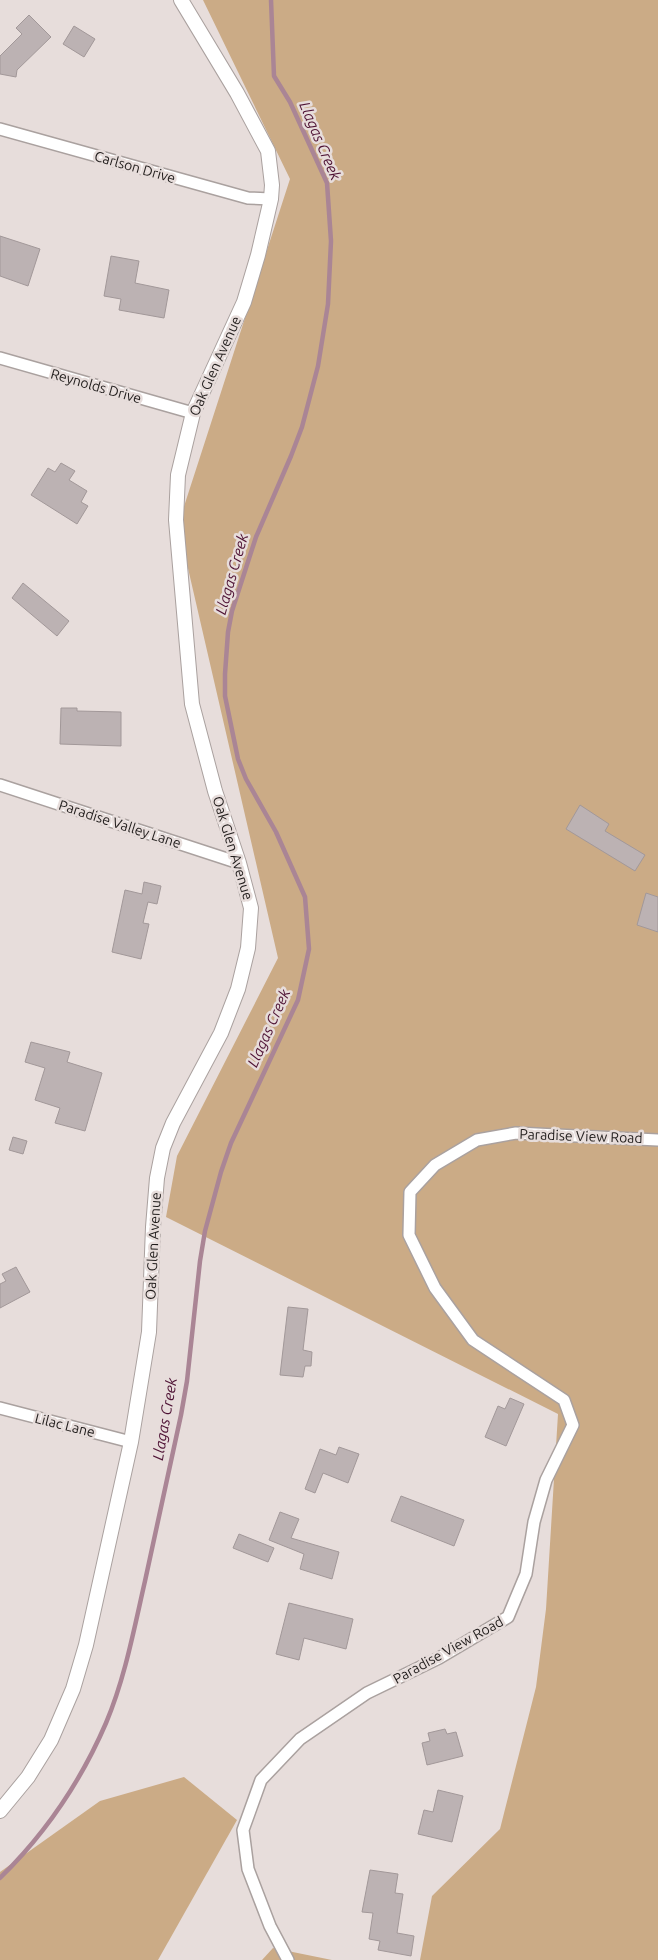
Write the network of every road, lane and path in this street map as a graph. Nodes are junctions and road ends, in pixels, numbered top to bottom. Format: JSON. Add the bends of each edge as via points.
{"nodes":[{"id":1,"x":181,"y":0,"type":"edge"},
{"id":2,"x":0,"y":129,"type":"edge"},
{"id":3,"x":271,"y":199,"type":"junction"},
{"id":4,"x":0,"y":358,"type":"edge"},
{"id":5,"x":193,"y":413,"type":"junction"},
{"id":6,"x":0,"y":785,"type":"edge"},
{"id":7,"x":239,"y":864,"type":"junction"},
{"id":8,"x":658,"y":1140,"type":"edge"},
{"id":9,"x":0,"y":1408,"type":"edge"},
{"id":10,"x":131,"y":1442,"type":"junction"},
{"id":11,"x":0,"y":1811,"type":"edge"},
{"id":12,"x":288,"y":1960,"type":"edge"}],
"edges":[{"from":1,"to":3,"type":"street","name":"Oak Glen Avenue","via":[[238,93],[268,151]]},
{"from":2,"to":3,"type":"street","name":"Carlson Drive","via":[[248,198]]},
{"from":3,"to":5,"type":"street","name":"Oak Glen Avenue","via":[[244,302]]},
{"from":4,"to":5,"type":"street","name":"Reynolds Drive"},
{"from":5,"to":7,"type":"street","name":"Oak Glen Avenue","via":[[178,475],[176,520],[192,704]]},
{"from":6,"to":7,"type":"street","name":"Paradise Valley Lane"},
{"from":7,"to":10,"type":"street","name":"Oak Glen Avenue","via":[[251,908],[248,948],[238,989],[221,1034],[163,1148],[153,1227],[149,1332]]},
{"from":8,"to":12,"type":"street","name":"Paradise View Road","via":[[516,1133],[477,1140],[435,1166],[410,1192],[409,1235],[435,1288],[473,1340],[564,1400],[573,1425],[546,1480],[534,1522],[526,1574],[508,1617],[440,1658],[367,1694],[300,1739],[261,1780],[243,1830],[248,1869],[270,1926]]},
{"from":9,"to":10,"type":"street","name":"Lilac Lane"},
{"from":10,"to":11,"type":"street","name":"Oak Glen Avenue","via":[[86,1645],[73,1689],[51,1740],[28,1777]]}]}
